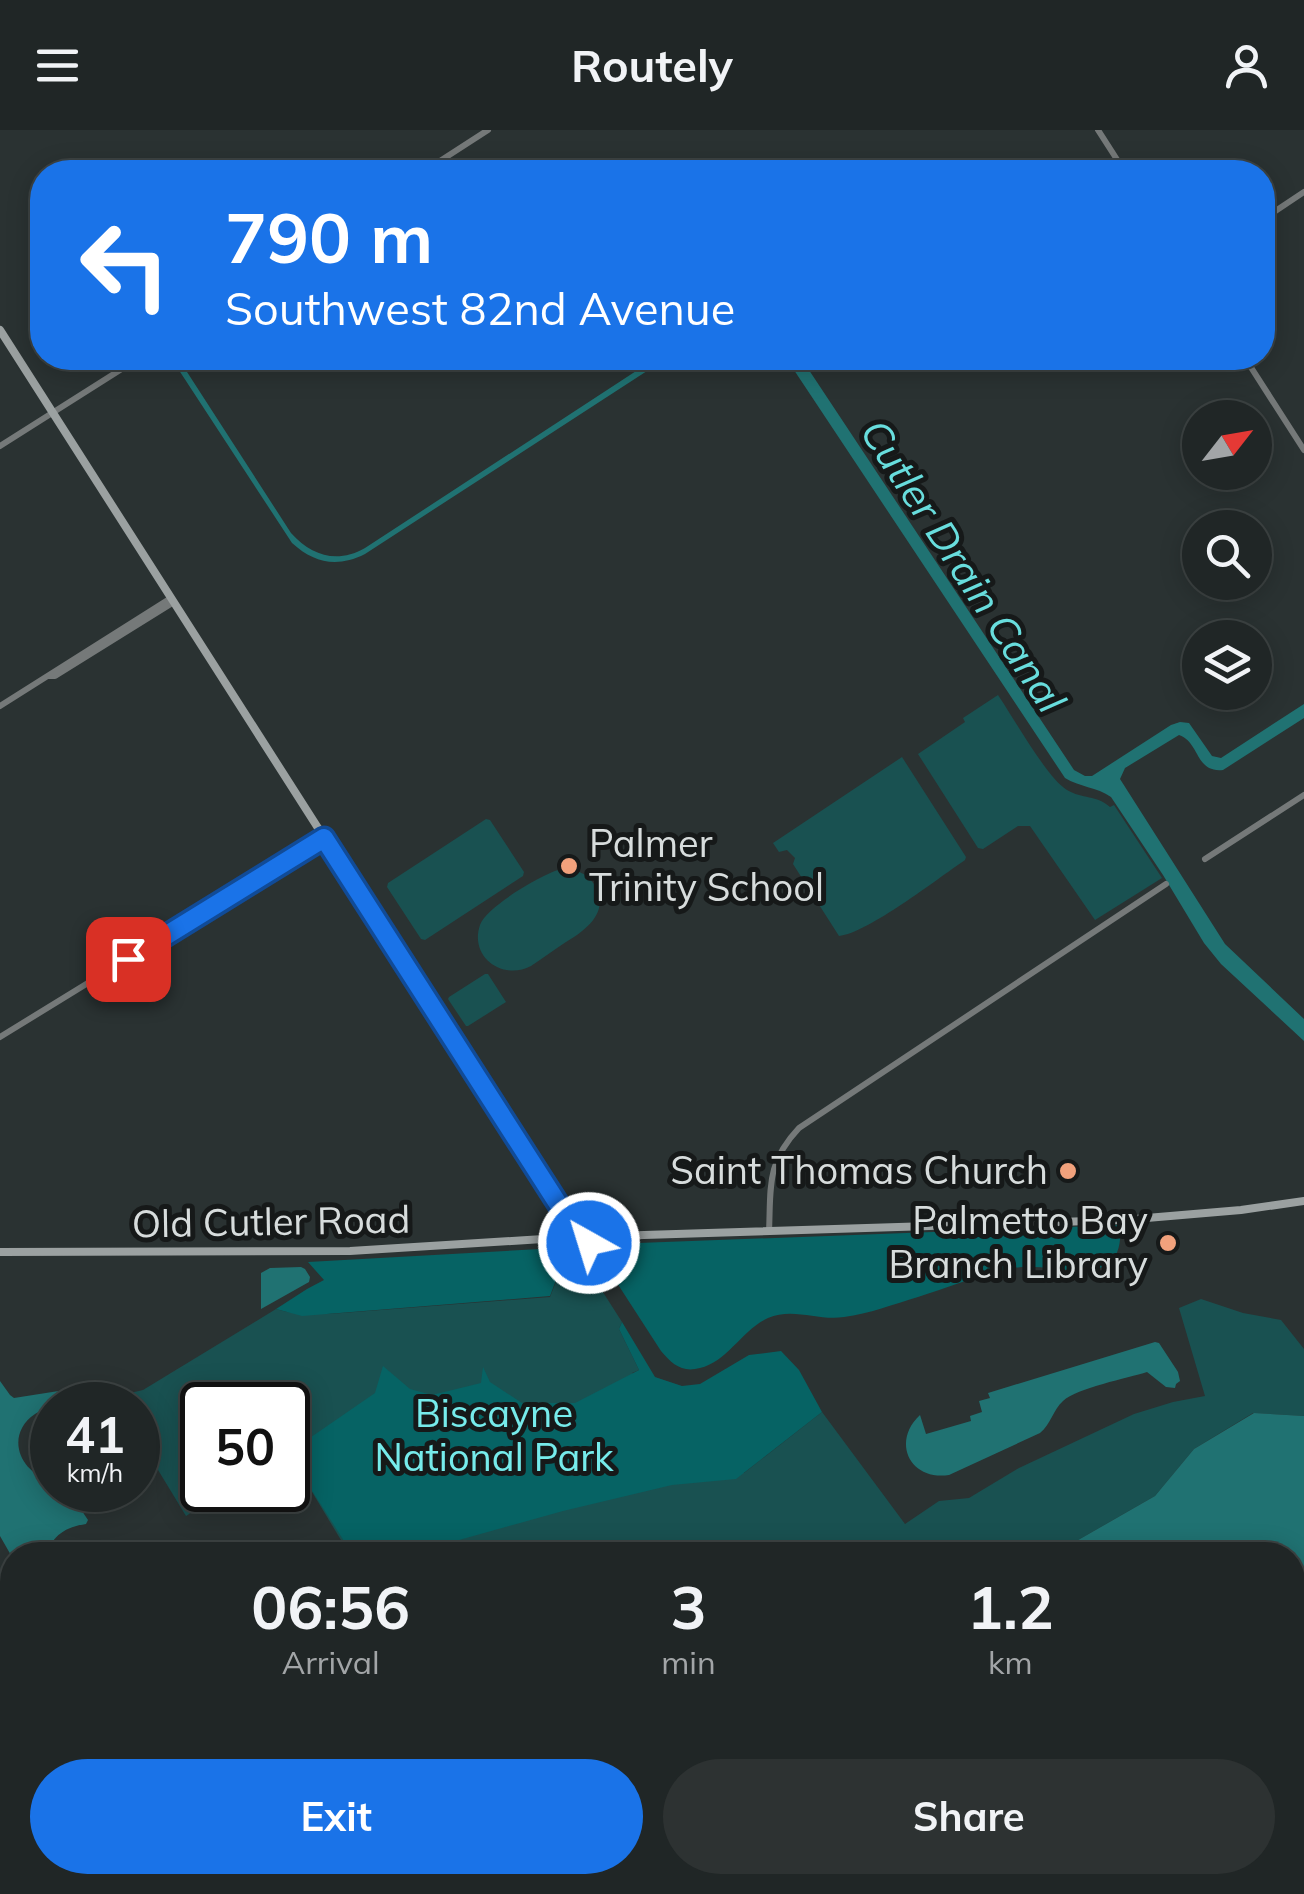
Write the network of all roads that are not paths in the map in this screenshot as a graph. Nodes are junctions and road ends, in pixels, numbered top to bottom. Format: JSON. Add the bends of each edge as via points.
{"nodes":[{"id":1,"x":488,"y":130,"type":"edge"},
{"id":2,"x":1098,"y":130,"type":"edge"},
{"id":3,"x":442,"y":160,"type":"edge"},
{"id":4,"x":1117,"y":160,"type":"edge"},
{"id":5,"x":1304,"y":192,"type":"edge"},
{"id":6,"x":1275,"y":211,"type":"edge"},
{"id":7,"x":0,"y":330,"type":"edge"},
{"id":8,"x":120,"y":370,"type":"edge"},
{"id":9,"x":1252,"y":370,"type":"edge"},
{"id":10,"x":54,"y":413,"type":"junction"},
{"id":11,"x":0,"y":446,"type":"edge"},
{"id":12,"x":1304,"y":450,"type":"edge"},
{"id":13,"x":173,"y":600,"type":"junction"},
{"id":14,"x":0,"y":706,"type":"edge"},
{"id":15,"x":1304,"y":795,"type":"edge"},
{"id":16,"x":324,"y":838,"type":"junction"},
{"id":17,"x":1205,"y":859,"type":"dead end"},
{"id":18,"x":1166,"y":884,"type":"dead end"},
{"id":19,"x":0,"y":1037,"type":"edge"},
{"id":20,"x":1304,"y":1201,"type":"edge"},
{"id":21,"x":562,"y":1210,"type":"junction"},
{"id":22,"x":584,"y":1230,"type":"junction"},
{"id":23,"x":572,"y":1232,"type":"junction"},
{"id":24,"x":769,"y":1232,"type":"junction"},
{"id":25,"x":556,"y":1236,"type":"junction"},
{"id":26,"x":612,"y":1236,"type":"junction"},
{"id":27,"x":544,"y":1239,"type":"junction"},
{"id":28,"x":588,"y":1244,"type":"junction"},
{"id":29,"x":574,"y":1246,"type":"junction"},
{"id":30,"x":0,"y":1252,"type":"edge"}],
"edges":[{"from":1,"to":3,"type":"street"},
{"from":2,"to":4,"type":"street"},
{"from":5,"to":6,"type":"street"},
{"from":7,"to":10,"type":"main road"},
{"from":8,"to":10,"type":"street"},
{"from":9,"to":12,"type":"street"},
{"from":10,"to":11,"type":"street"},
{"from":10,"to":13,"type":"main road"},
{"from":13,"to":14,"type":"street"},
{"from":13,"to":16,"type":"main road"},
{"from":15,"to":17,"type":"street"},
{"from":16,"to":19,"type":"street"},
{"from":16,"to":21,"type":"main road"},
{"from":18,"to":24,"type":"street","via":[[799,1128],[772,1172]]},
{"from":20,"to":24,"type":"main road","via":[[1127,1220]]},
{"from":21,"to":22,"type":"main road"},
{"from":21,"to":23,"type":"main road"},
{"from":21,"to":25,"type":"main road"},
{"from":22,"to":23,"type":"main road"},
{"from":22,"to":26,"type":"main road"},
{"from":22,"to":28,"type":"main road"},
{"from":23,"to":25,"type":"main road","name":"Old Cutler Road"},
{"from":23,"to":29,"type":"main road"},
{"from":24,"to":26,"type":"main road"},
{"from":25,"to":27,"type":"main road","name":"Old Cutler Road"},
{"from":26,"to":28,"type":"main road"},
{"from":27,"to":29,"type":"main road","name":"Old Cutler Road"},
{"from":27,"to":30,"type":"main road","name":"Old Cutler Road","via":[[339,1252]]},
{"from":28,"to":29,"type":"main road"}]}
